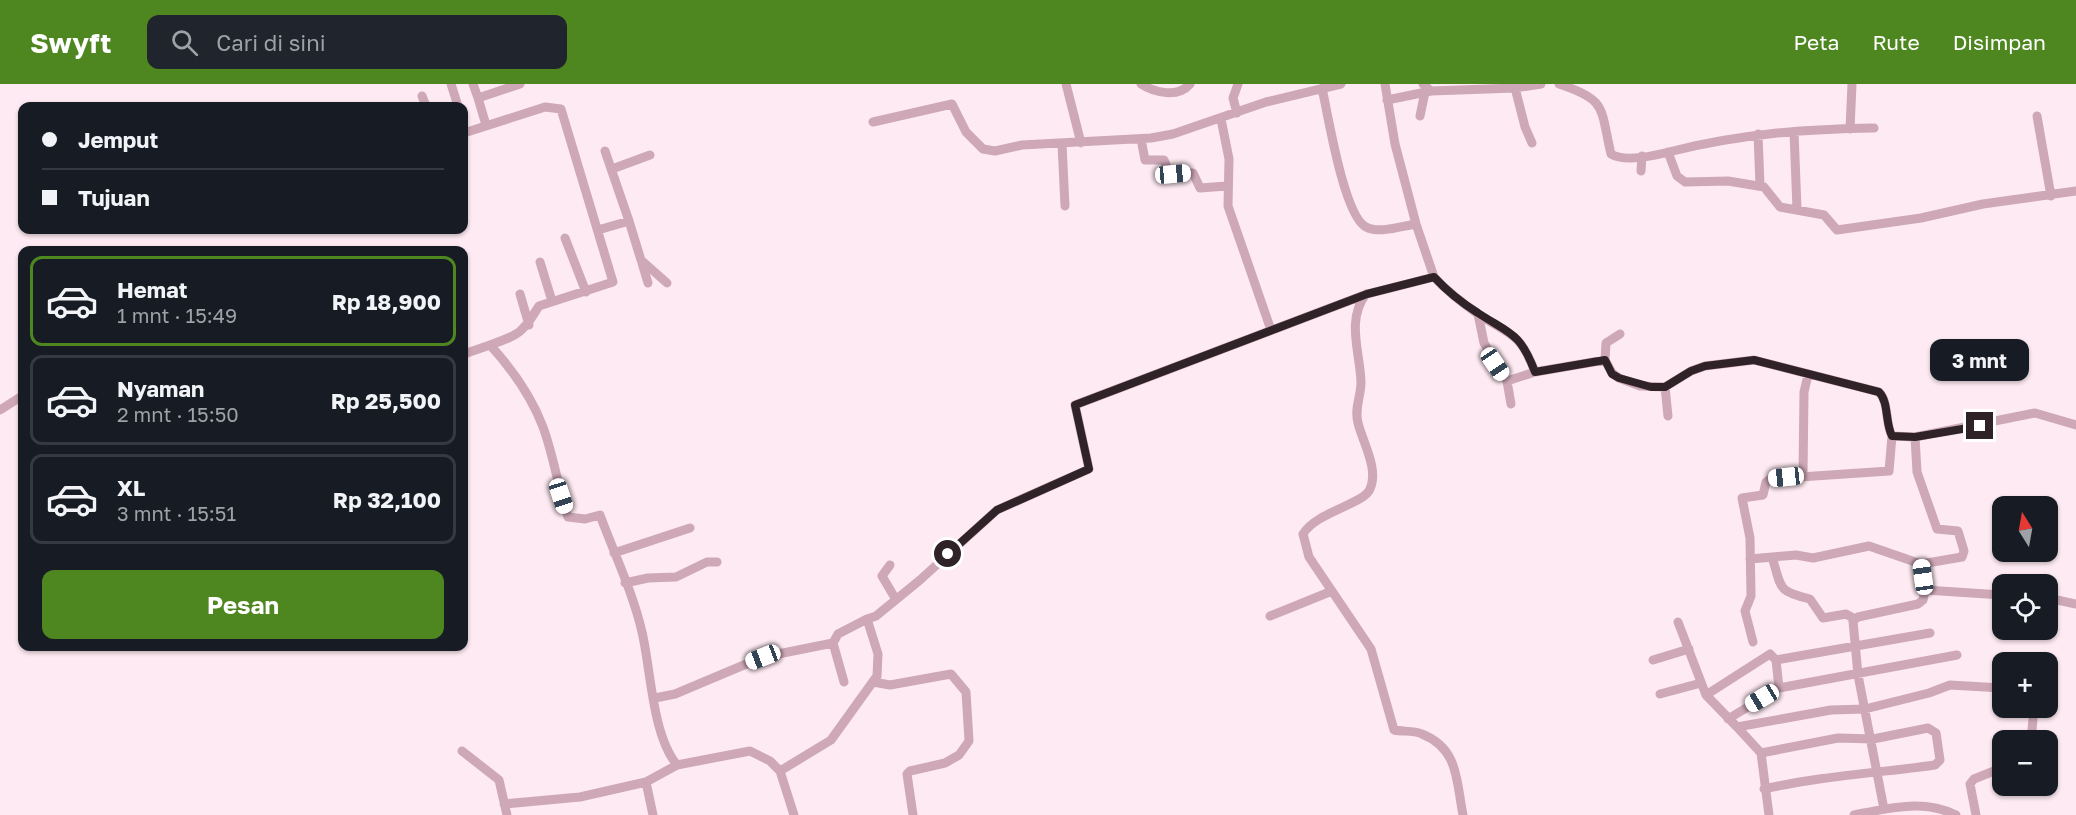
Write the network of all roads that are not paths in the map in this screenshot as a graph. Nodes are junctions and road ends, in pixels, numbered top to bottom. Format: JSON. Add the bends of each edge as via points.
{"nodes":[{"id":1,"x":451,"y":84,"type":"edge"},
{"id":2,"x":473,"y":84,"type":"edge"},
{"id":3,"x":520,"y":84,"type":"edge"},
{"id":4,"x":1066,"y":84,"type":"edge"},
{"id":5,"x":1141,"y":84,"type":"edge"},
{"id":6,"x":1190,"y":84,"type":"edge"},
{"id":7,"x":1238,"y":84,"type":"edge"},
{"id":8,"x":1341,"y":84,"type":"edge"},
{"id":9,"x":1385,"y":84,"type":"edge"},
{"id":10,"x":1541,"y":84,"type":"edge"},
{"id":11,"x":1559,"y":84,"type":"edge"},
{"id":12,"x":1852,"y":84,"type":"edge"},
{"id":13,"x":1311,"y":87,"type":"edge"},
{"id":14,"x":1322,"y":88,"type":"junction"},
{"id":15,"x":1515,"y":88,"type":"junction"},
{"id":16,"x":1426,"y":89,"type":"edge"},
{"id":17,"x":422,"y":96,"type":"dead end"},
{"id":18,"x":478,"y":98,"type":"junction"},
{"id":19,"x":1387,"y":100,"type":"junction"},
{"id":20,"x":424,"y":102,"type":"edge"},
{"id":21,"x":457,"y":102,"type":"edge"},
{"id":22,"x":1237,"y":113,"type":"junction"},
{"id":23,"x":1420,"y":116,"type":"dead end"},
{"id":24,"x":2037,"y":116,"type":"dead end"},
{"id":25,"x":1221,"y":119,"type":"junction"},
{"id":26,"x":873,"y":122,"type":"dead end"},
{"id":27,"x":486,"y":125,"type":"junction"},
{"id":28,"x":1874,"y":128,"type":"dead end"},
{"id":29,"x":468,"y":129,"type":"edge"},
{"id":30,"x":1850,"y":129,"type":"junction"},
{"id":31,"x":1794,"y":132,"type":"junction"},
{"id":32,"x":1758,"y":134,"type":"junction"},
{"id":33,"x":1141,"y":140,"type":"junction"},
{"id":34,"x":1081,"y":143,"type":"junction"},
{"id":35,"x":1532,"y":143,"type":"dead end"},
{"id":36,"x":1062,"y":144,"type":"junction"},
{"id":37,"x":605,"y":151,"type":"dead end"},
{"id":38,"x":1668,"y":152,"type":"junction"},
{"id":39,"x":650,"y":155,"type":"dead end"},
{"id":40,"x":1642,"y":156,"type":"junction"},
{"id":41,"x":612,"y":169,"type":"junction"},
{"id":42,"x":1641,"y":171,"type":"dead end"},
{"id":43,"x":1227,"y":186,"type":"junction"},
{"id":44,"x":1760,"y":186,"type":"junction"},
{"id":45,"x":2076,"y":191,"type":"edge"},
{"id":46,"x":2051,"y":196,"type":"junction"},
{"id":47,"x":1065,"y":206,"type":"dead end"},
{"id":48,"x":1797,"y":209,"type":"junction"},
{"id":49,"x":629,"y":221,"type":"junction"},
{"id":50,"x":1416,"y":224,"type":"junction"},
{"id":51,"x":597,"y":230,"type":"junction"},
{"id":52,"x":565,"y":238,"type":"dead end"},
{"id":53,"x":641,"y":260,"type":"junction"},
{"id":54,"x":540,"y":262,"type":"dead end"},
{"id":55,"x":1434,"y":277,"type":"junction"},
{"id":56,"x":648,"y":283,"type":"dead end"},
{"id":57,"x":668,"y":283,"type":"dead end"},
{"id":58,"x":586,"y":292,"type":"junction"},
{"id":59,"x":520,"y":294,"type":"dead end"},
{"id":60,"x":1367,"y":294,"type":"junction"},
{"id":61,"x":552,"y":301,"type":"junction"},
{"id":62,"x":1479,"y":314,"type":"junction"},
{"id":63,"x":529,"y":325,"type":"junction"},
{"id":64,"x":1271,"y":330,"type":"junction"},
{"id":65,"x":1620,"y":334,"type":"dead end"},
{"id":66,"x":490,"y":345,"type":"junction"},
{"id":67,"x":468,"y":353,"type":"edge"},
{"id":68,"x":1605,"y":360,"type":"junction"},
{"id":69,"x":1535,"y":372,"type":"junction"},
{"id":70,"x":1808,"y":375,"type":"junction"},
{"id":71,"x":1507,"y":381,"type":"junction"},
{"id":72,"x":1665,"y":387,"type":"junction"},
{"id":73,"x":18,"y":399,"type":"edge"},
{"id":74,"x":1511,"y":404,"type":"dead end"},
{"id":75,"x":0,"y":410,"type":"edge"},
{"id":76,"x":1668,"y":416,"type":"dead end"},
{"id":77,"x":2076,"y":425,"type":"edge"},
{"id":78,"x":1892,"y":436,"type":"junction"},
{"id":79,"x":1915,"y":437,"type":"junction"},
{"id":80,"x":1803,"y":475,"type":"junction"},
{"id":81,"x":690,"y":528,"type":"dead end"},
{"id":82,"x":614,"y":553,"type":"junction"},
{"id":83,"x":1772,"y":557,"type":"junction"},
{"id":84,"x":1750,"y":559,"type":"junction"},
{"id":85,"x":717,"y":562,"type":"dead end"},
{"id":86,"x":1921,"y":564,"type":"junction"},
{"id":87,"x":890,"y":565,"type":"dead end"},
{"id":88,"x":625,"y":583,"type":"junction"},
{"id":89,"x":1925,"y":590,"type":"junction"},
{"id":90,"x":1332,"y":591,"type":"junction"},
{"id":91,"x":1992,"y":594,"type":"edge"},
{"id":92,"x":896,"y":598,"type":"junction"},
{"id":93,"x":2058,"y":600,"type":"edge"},
{"id":94,"x":2076,"y":604,"type":"edge"},
{"id":95,"x":1270,"y":616,"type":"dead end"},
{"id":96,"x":867,"y":619,"type":"junction"},
{"id":97,"x":1855,"y":619,"type":"junction"},
{"id":98,"x":1678,"y":622,"type":"dead end"},
{"id":99,"x":1930,"y":633,"type":"dead end"},
{"id":100,"x":1753,"y":642,"type":"dead end"},
{"id":101,"x":833,"y":643,"type":"junction"},
{"id":102,"x":1854,"y":645,"type":"junction"},
{"id":103,"x":1689,"y":650,"type":"junction"},
{"id":104,"x":1957,"y":656,"type":"dead end"},
{"id":105,"x":1653,"y":660,"type":"dead end"},
{"id":106,"x":1776,"y":660,"type":"junction"},
{"id":107,"x":1858,"y":675,"type":"junction"},
{"id":108,"x":844,"y":682,"type":"dead end"},
{"id":109,"x":873,"y":682,"type":"junction"},
{"id":110,"x":1701,"y":683,"type":"junction"},
{"id":111,"x":1992,"y":687,"type":"edge"},
{"id":112,"x":1779,"y":688,"type":"junction"},
{"id":113,"x":1660,"y":694,"type":"dead end"},
{"id":114,"x":1706,"y":695,"type":"junction"},
{"id":115,"x":655,"y":698,"type":"junction"},
{"id":116,"x":1865,"y":709,"type":"junction"},
{"id":117,"x":2033,"y":718,"type":"edge"},
{"id":118,"x":1728,"y":719,"type":"junction"},
{"id":119,"x":1737,"y":727,"type":"junction"},
{"id":120,"x":2032,"y":730,"type":"dead end"},
{"id":121,"x":1873,"y":739,"type":"junction"},
{"id":122,"x":462,"y":750,"type":"dead end"},
{"id":123,"x":1761,"y":753,"type":"junction"},
{"id":124,"x":677,"y":765,"type":"junction"},
{"id":125,"x":780,"y":771,"type":"junction"},
{"id":126,"x":1992,"y":772,"type":"edge"},
{"id":127,"x":1879,"y":773,"type":"junction"},
{"id":128,"x":646,"y":782,"type":"junction"},
{"id":129,"x":1764,"y":789,"type":"junction"},
{"id":130,"x":504,"y":804,"type":"junction"},
{"id":131,"x":1884,"y":808,"type":"junction"},
{"id":132,"x":1900,"y":811,"type":"edge"},
{"id":133,"x":1953,"y":814,"type":"edge"},
{"id":134,"x":507,"y":815,"type":"edge"},
{"id":135,"x":653,"y":815,"type":"edge"},
{"id":136,"x":794,"y":815,"type":"edge"},
{"id":137,"x":913,"y":815,"type":"edge"},
{"id":138,"x":1462,"y":815,"type":"edge"},
{"id":139,"x":1768,"y":815,"type":"edge"},
{"id":140,"x":1854,"y":815,"type":"edge"},
{"id":141,"x":1976,"y":815,"type":"edge"}],
"edges":[{"from":1,"to":21,"type":"street"},
{"from":2,"to":18,"type":"street"},
{"from":3,"to":18,"type":"street"},
{"from":4,"to":34,"type":"street"},
{"from":5,"to":6,"type":"street","via":[[1168,92],[1186,89]]},
{"from":7,"to":22,"type":"street","via":[[1233,98]]},
{"from":8,"to":14,"type":"street"},
{"from":9,"to":19,"type":"street"},
{"from":10,"to":15,"type":"street"},
{"from":11,"to":40,"type":"street","via":[[1596,100],[1611,154],[1621,158]]},
{"from":12,"to":30,"type":"street"},
{"from":13,"to":14,"type":"street"},
{"from":13,"to":22,"type":"street"},
{"from":14,"to":50,"type":"street","via":[[1341,176],[1355,217],[1375,230]]},
{"from":15,"to":16,"type":"street"},
{"from":15,"to":35,"type":"street"},
{"from":16,"to":19,"type":"street"},
{"from":16,"to":23,"type":"street"},
{"from":17,"to":20,"type":"street"},
{"from":18,"to":27,"type":"street"},
{"from":19,"to":50,"type":"street"},
{"from":22,"to":25,"type":"street"},
{"from":24,"to":46,"type":"street"},
{"from":25,"to":33,"type":"street"},
{"from":25,"to":43,"type":"street","via":[[1229,159]]},
{"from":26,"to":36,"type":"street","via":[[952,104],[966,132],[983,149]]},
{"from":27,"to":29,"type":"street"},
{"from":27,"to":51,"type":"street","via":[[545,107],[561,109]]},
{"from":28,"to":30,"type":"street"},
{"from":30,"to":31,"type":"street"},
{"from":31,"to":32,"type":"street"},
{"from":31,"to":48,"type":"street"},
{"from":32,"to":38,"type":"street"},
{"from":32,"to":44,"type":"street"},
{"from":33,"to":34,"type":"street"},
{"from":33,"to":43,"type":"street","via":[[1146,161],[1164,160],[1170,174],[1193,173],[1200,188]]},
{"from":34,"to":36,"type":"street"},
{"from":36,"to":47,"type":"street"},
{"from":37,"to":41,"type":"street"},
{"from":38,"to":40,"type":"street"},
{"from":38,"to":44,"type":"street","via":[[1677,176],[1685,182],[1728,181]]},
{"from":39,"to":41,"type":"street"},
{"from":40,"to":42,"type":"street"},
{"from":41,"to":49,"type":"street"},
{"from":43,"to":64,"type":"street","via":[[1228,206]]},
{"from":44,"to":48,"type":"street","via":[[1780,207]]},
{"from":45,"to":46,"type":"street"},
{"from":46,"to":48,"type":"street","via":[[1983,204],[1844,230],[1837,230],[1824,214]]},
{"from":49,"to":51,"type":"street"},
{"from":49,"to":53,"type":"street"},
{"from":50,"to":55,"type":"street"},
{"from":51,"to":58,"type":"street","via":[[613,282]]},
{"from":52,"to":58,"type":"street"},
{"from":53,"to":56,"type":"street"},
{"from":53,"to":57,"type":"street"},
{"from":54,"to":61,"type":"street"},
{"from":55,"to":60,"type":"street"},
{"from":55,"to":62,"type":"street"},
{"from":58,"to":61,"type":"street"},
{"from":59,"to":63,"type":"street"},
{"from":60,"to":64,"type":"street"},
{"from":60,"to":90,"type":"street","via":[[1356,311],[1355,321],[1361,384],[1356,412],[1373,471],[1372,484],[1367,494],[1314,520],[1303,534],[1309,557]]},
{"from":61,"to":63,"type":"street","via":[[539,306]]},
{"from":62,"to":69,"type":"street","via":[[1516,337],[1527,350]]},
{"from":62,"to":71,"type":"street","via":[[1484,343]]},
{"from":63,"to":66,"type":"street","via":[[516,336]]},
{"from":64,"to":92,"type":"street","via":[[1075,405],[1089,469],[997,510]]},
{"from":65,"to":68,"type":"street","via":[[1606,343]]},
{"from":66,"to":67,"type":"street"},
{"from":66,"to":82,"type":"street","via":[[514,374],[542,426],[568,518],[600,515]]},
{"from":68,"to":69,"type":"street"},
{"from":68,"to":72,"type":"street","via":[[1612,374],[1627,382]]},
{"from":69,"to":71,"type":"street"},
{"from":70,"to":72,"type":"street","via":[[1754,360],[1691,371]]},
{"from":70,"to":78,"type":"street","via":[[1882,394]]},
{"from":70,"to":80,"type":"street","via":[[1804,392]]},
{"from":71,"to":74,"type":"street"},
{"from":72,"to":76,"type":"street"},
{"from":73,"to":75,"type":"street"},
{"from":77,"to":79,"type":"street","via":[[2035,413]]},
{"from":78,"to":79,"type":"street"},
{"from":78,"to":80,"type":"street","via":[[1889,471]]},
{"from":79,"to":86,"type":"street","via":[[1917,472],[1937,529],[1958,531],[1964,551],[1962,557]]},
{"from":80,"to":84,"type":"street","via":[[1767,479],[1763,495],[1742,498]]},
{"from":81,"to":82,"type":"street"},
{"from":82,"to":88,"type":"street"},
{"from":83,"to":84,"type":"street"},
{"from":83,"to":86,"type":"street","via":[[1813,558],[1869,546]]},
{"from":83,"to":97,"type":"street","via":[[1783,590],[1789,595],[1810,599],[1823,618],[1845,615]]},
{"from":84,"to":100,"type":"street","via":[[1751,596],[1745,611]]},
{"from":85,"to":88,"type":"street","via":[[707,562],[675,577]]},
{"from":86,"to":89,"type":"street"},
{"from":87,"to":92,"type":"street","via":[[882,576]]},
{"from":88,"to":115,"type":"street","via":[[642,632]]},
{"from":89,"to":91,"type":"street"},
{"from":89,"to":97,"type":"street","via":[[1918,604]]},
{"from":90,"to":95,"type":"street"},
{"from":90,"to":138,"type":"street","via":[[1371,649],[1395,730],[1423,734],[1447,749]]},
{"from":92,"to":96,"type":"street"},
{"from":93,"to":94,"type":"street"},
{"from":96,"to":101,"type":"street","via":[[837,634]]},
{"from":96,"to":109,"type":"street","via":[[880,667]]},
{"from":97,"to":102,"type":"street"},
{"from":98,"to":103,"type":"street"},
{"from":99,"to":102,"type":"street"},
{"from":101,"to":108,"type":"street"},
{"from":101,"to":115,"type":"street","via":[[763,657],[675,694]]},
{"from":102,"to":106,"type":"street"},
{"from":102,"to":107,"type":"street"},
{"from":103,"to":105,"type":"street"},
{"from":103,"to":110,"type":"street"},
{"from":104,"to":107,"type":"street"},
{"from":106,"to":112,"type":"street"},
{"from":106,"to":114,"type":"street","via":[[1770,654]]},
{"from":107,"to":112,"type":"street"},
{"from":107,"to":116,"type":"street"},
{"from":109,"to":125,"type":"street","via":[[831,740]]},
{"from":109,"to":137,"type":"street","via":[[890,685],[951,674],[966,692],[969,741],[959,755],[945,763],[907,774]]},
{"from":110,"to":113,"type":"street"},
{"from":110,"to":114,"type":"street"},
{"from":111,"to":116,"type":"street","via":[[1950,685]]},
{"from":112,"to":118,"type":"street"},
{"from":114,"to":118,"type":"street"},
{"from":115,"to":124,"type":"street","via":[[667,749]]},
{"from":116,"to":119,"type":"street","via":[[1831,710]]},
{"from":116,"to":121,"type":"street"},
{"from":117,"to":120,"type":"street"},
{"from":118,"to":119,"type":"street"},
{"from":119,"to":123,"type":"street"},
{"from":121,"to":123,"type":"street","via":[[1838,738]]},
{"from":121,"to":127,"type":"street"},
{"from":121,"to":127,"type":"street","via":[[1928,728],[1936,733],[1938,764]]},
{"from":122,"to":130,"type":"street","via":[[499,780]]},
{"from":123,"to":129,"type":"street"},
{"from":124,"to":125,"type":"street","via":[[750,751]]},
{"from":124,"to":128,"type":"street"},
{"from":125,"to":136,"type":"street"},
{"from":126,"to":141,"type":"street","via":[[1970,784]]},
{"from":127,"to":129,"type":"street","via":[[1849,773]]},
{"from":127,"to":131,"type":"street"},
{"from":128,"to":130,"type":"street","via":[[580,797]]},
{"from":128,"to":135,"type":"street"},
{"from":129,"to":139,"type":"street"},
{"from":130,"to":134,"type":"street"},
{"from":131,"to":132,"type":"street"},
{"from":131,"to":140,"type":"street"},
{"from":132,"to":133,"type":"street","via":[[1929,805]]}]}
